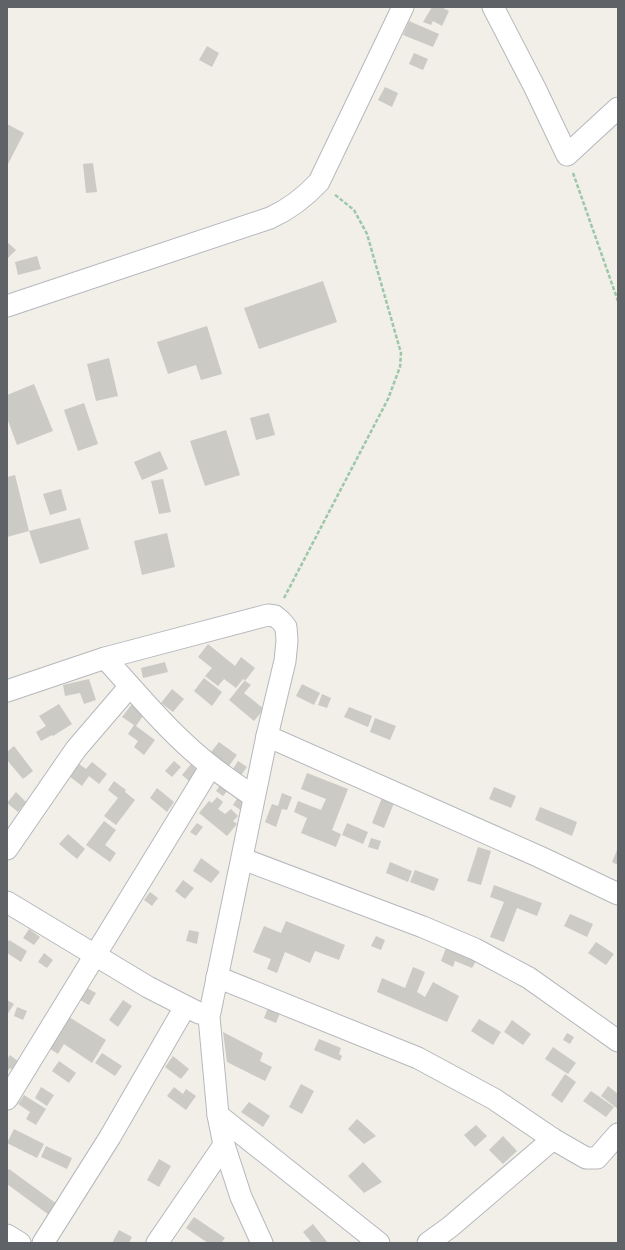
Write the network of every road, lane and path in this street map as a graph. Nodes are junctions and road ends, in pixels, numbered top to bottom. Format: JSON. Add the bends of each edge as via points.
{"nodes":[{"id":1,"x":403,"y":7,"type":"edge"},
{"id":2,"x":493,"y":7,"type":"edge"},
{"id":3,"x":618,"y":108,"type":"edge"},
{"id":4,"x":567,"y":156,"type":"junction"},
{"id":5,"x":319,"y":182,"type":"junction"},
{"id":6,"x":618,"y":302,"type":"edge"},
{"id":7,"x":7,"y":306,"type":"edge"},
{"id":8,"x":275,"y":616,"type":"junction"},
{"id":9,"x":105,"y":658,"type":"junction"},
{"id":10,"x":130,"y":686,"type":"junction"},
{"id":11,"x":7,"y":691,"type":"edge"},
{"id":12,"x":267,"y":736,"type":"junction"},
{"id":13,"x":211,"y":766,"type":"junction"},
{"id":14,"x":254,"y":797,"type":"junction"},
{"id":15,"x":7,"y":849,"type":"edge"},
{"id":16,"x":243,"y":859,"type":"junction"},
{"id":17,"x":618,"y":894,"type":"edge"},
{"id":18,"x":7,"y":902,"type":"edge"},
{"id":19,"x":94,"y":956,"type":"junction"},
{"id":20,"x":217,"y":977,"type":"junction"},
{"id":21,"x":185,"y":1007,"type":"junction"},
{"id":22,"x":209,"y":1017,"type":"junction"},
{"id":23,"x":618,"y":1041,"type":"edge"},
{"id":24,"x":7,"y":1099,"type":"edge"},
{"id":25,"x":218,"y":1115,"type":"junction"},
{"id":26,"x":618,"y":1134,"type":"edge"},
{"id":27,"x":553,"y":1139,"type":"junction"},
{"id":28,"x":224,"y":1145,"type":"junction"},
{"id":29,"x":7,"y":1234,"type":"edge"},
{"id":30,"x":20,"y":1243,"type":"edge"},
{"id":31,"x":43,"y":1243,"type":"edge"},
{"id":32,"x":157,"y":1243,"type":"edge"},
{"id":33,"x":262,"y":1243,"type":"edge"},
{"id":34,"x":379,"y":1243,"type":"edge"},
{"id":35,"x":428,"y":1243,"type":"edge"}],
"edges":[{"from":1,"to":5,"type":"street"},
{"from":2,"to":4,"type":"street"},
{"from":3,"to":4,"type":"street"},
{"from":4,"to":6,"type":"path"},
{"from":5,"to":7,"type":"street","via":[[300,202],[270,218]]},
{"from":5,"to":8,"type":"path","via":[[354,210],[364,227],[401,353],[400,367],[379,417]]},
{"from":8,"to":9,"type":"street","via":[[268,615]]},
{"from":8,"to":12,"type":"street","via":[[286,627],[287,641],[285,661]]},
{"from":9,"to":10,"type":"street"},
{"from":9,"to":11,"type":"street"},
{"from":10,"to":13,"type":"street","via":[[166,726]]},
{"from":10,"to":15,"type":"street","via":[[76,749]]},
{"from":12,"to":14,"type":"street"},
{"from":12,"to":17,"type":"street"},
{"from":13,"to":14,"type":"street"},
{"from":13,"to":19,"type":"street"},
{"from":14,"to":16,"type":"street"},
{"from":16,"to":20,"type":"street"},
{"from":16,"to":23,"type":"street","via":[[475,949],[529,978]]},
{"from":18,"to":19,"type":"street"},
{"from":19,"to":21,"type":"street"},
{"from":19,"to":24,"type":"street"},
{"from":20,"to":22,"type":"street"},
{"from":20,"to":27,"type":"street","via":[[418,1058],[494,1099]]},
{"from":21,"to":22,"type":"street"},
{"from":21,"to":31,"type":"street","via":[[110,1137]]},
{"from":22,"to":25,"type":"street"},
{"from":25,"to":28,"type":"street"},
{"from":25,"to":34,"type":"street"},
{"from":26,"to":27,"type":"street","via":[[600,1155],[592,1160]]},
{"from":27,"to":35,"type":"street"},
{"from":28,"to":32,"type":"street"},
{"from":28,"to":33,"type":"street"},
{"from":29,"to":30,"type":"street"}]}
